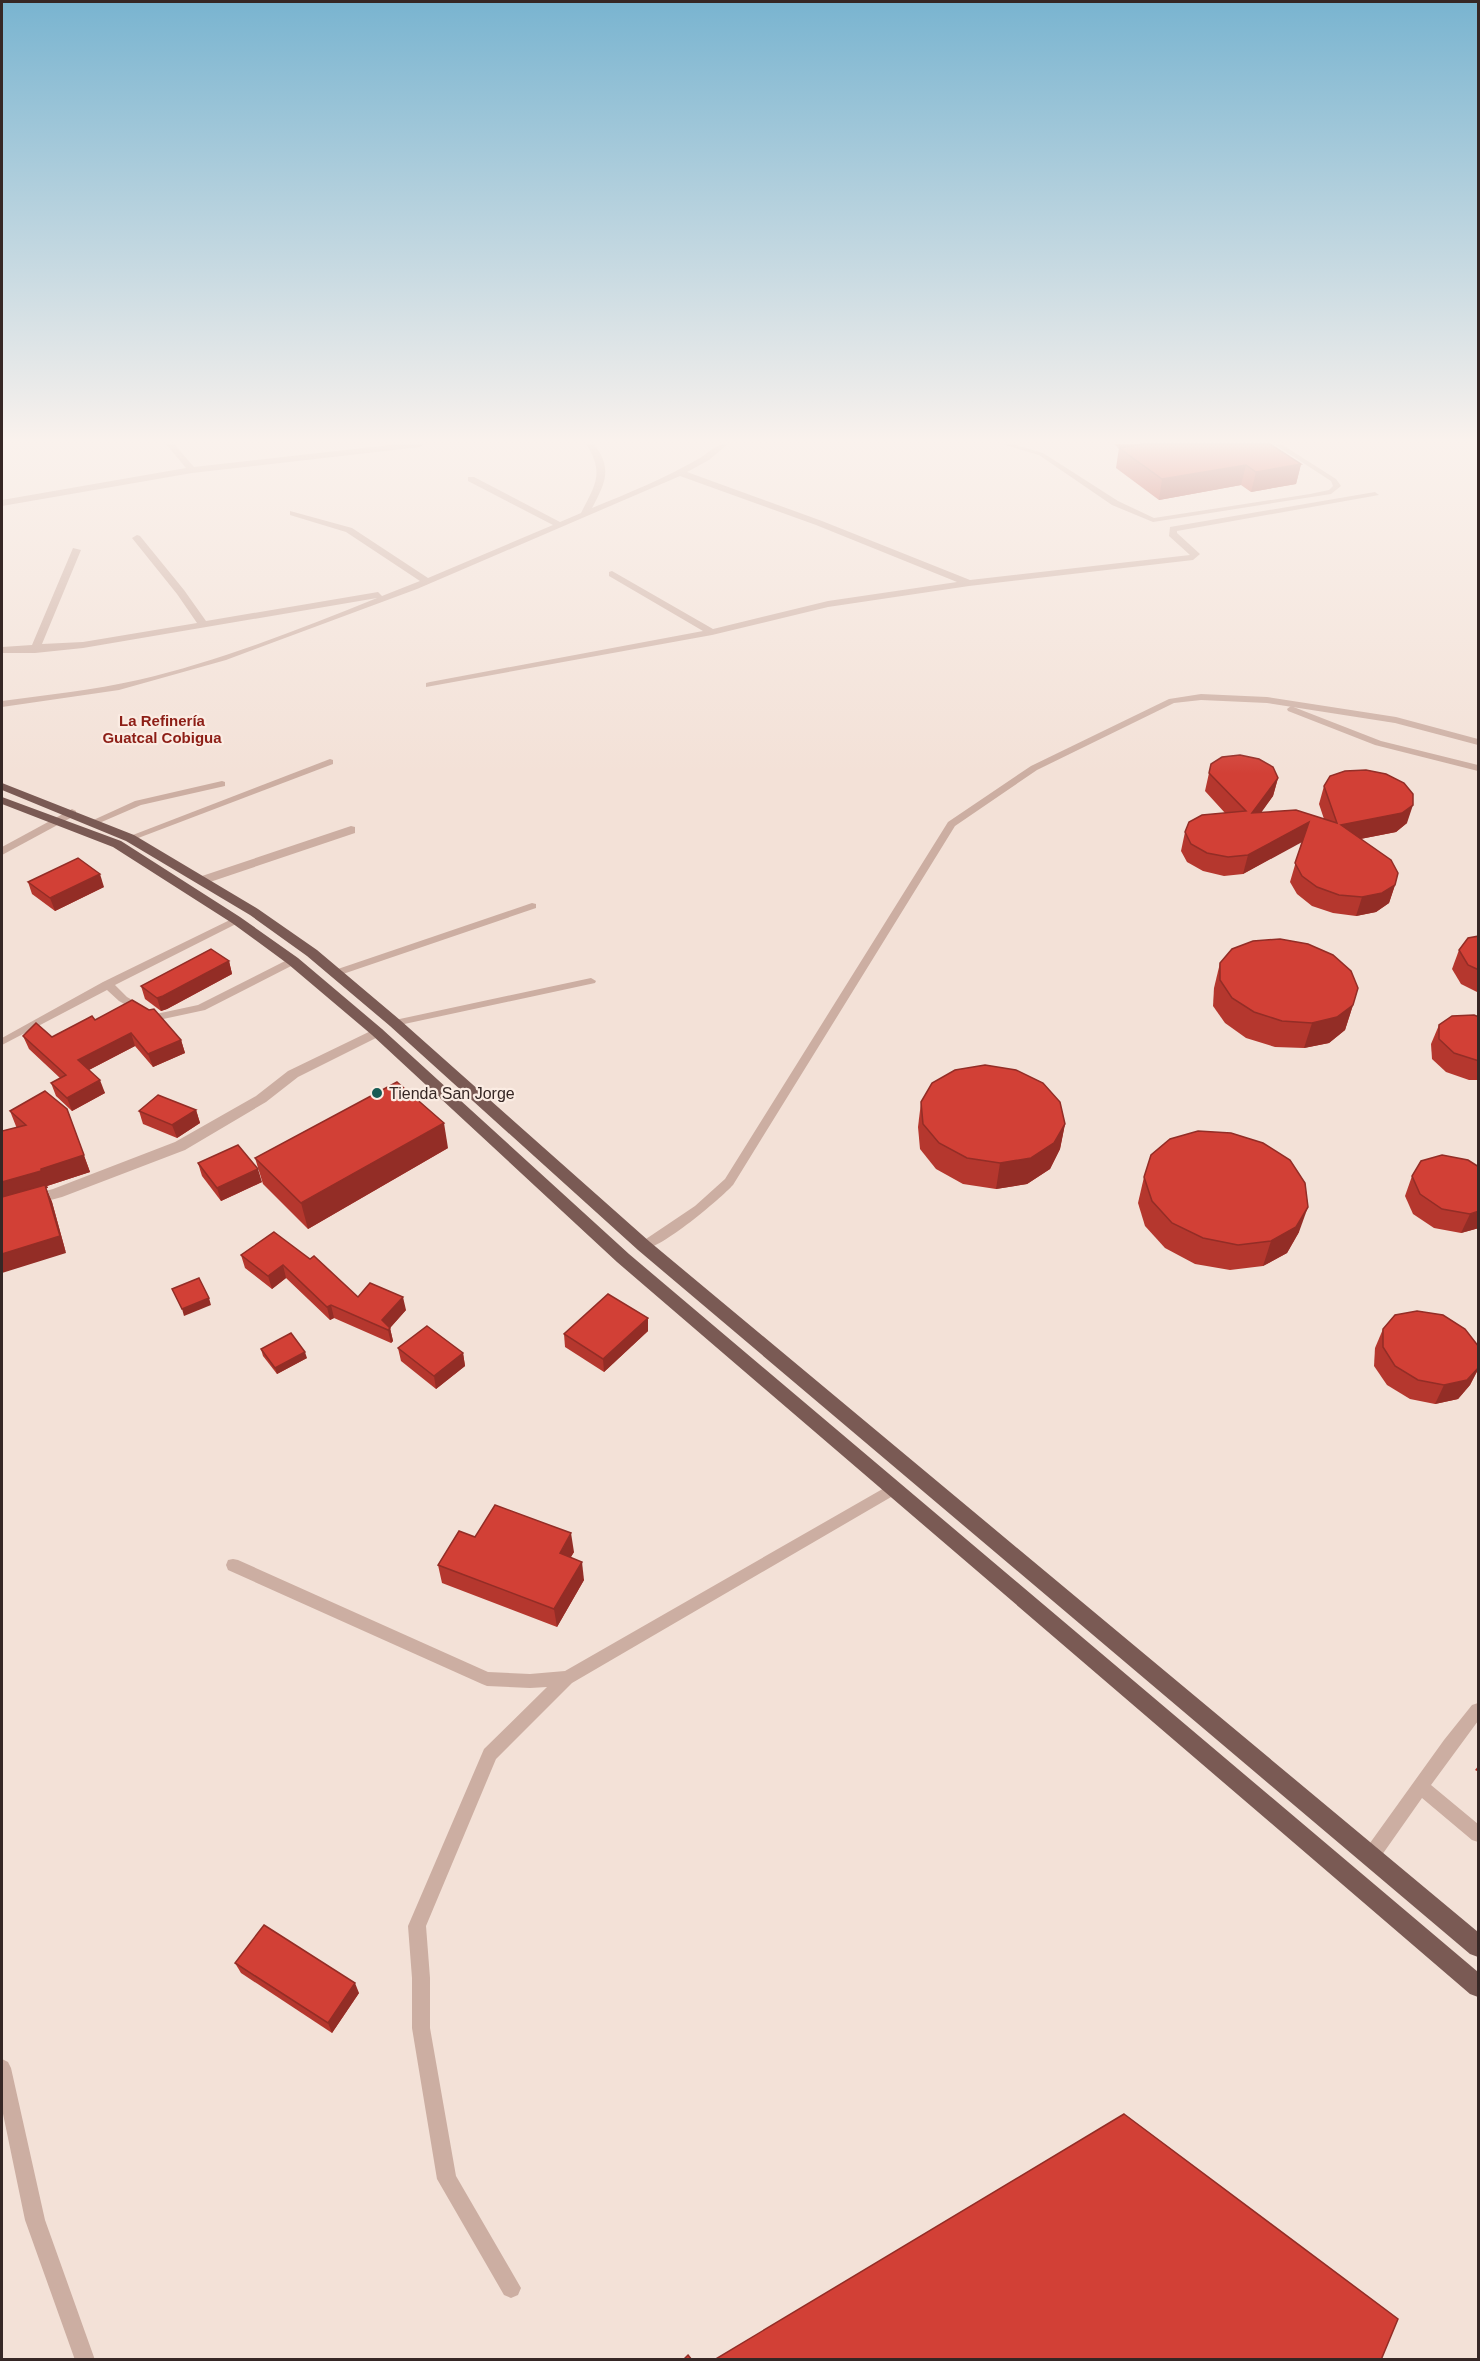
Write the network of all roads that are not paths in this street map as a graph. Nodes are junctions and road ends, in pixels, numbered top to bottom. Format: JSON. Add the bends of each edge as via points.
{"nodes":[{"id":1,"x":74,"y":554,"type":"edge"},
{"id":2,"x":150,"y":554,"type":"edge"},
{"id":3,"x":386,"y":554,"type":"edge"},
{"id":4,"x":488,"y":554,"type":"edge"},
{"id":5,"x":897,"y":554,"type":"edge"},
{"id":6,"x":1195,"y":554,"type":"edge"},
{"id":7,"x":612,"y":574,"type":"dead end"},
{"id":8,"x":425,"y":580,"type":"junction"},
{"id":9,"x":969,"y":583,"type":"junction"},
{"id":10,"x":399,"y":591,"type":"junction"},
{"id":11,"x":202,"y":623,"type":"junction"},
{"id":12,"x":712,"y":632,"type":"junction"},
{"id":13,"x":2,"y":650,"type":"edge"},
{"id":14,"x":35,"y":650,"type":"junction"},
{"id":15,"x":430,"y":685,"type":"dead end"},
{"id":16,"x":1267,"y":700,"type":"junction"},
{"id":17,"x":2,"y":704,"type":"edge"},
{"id":18,"x":1479,"y":742,"type":"edge"},
{"id":19,"x":330,"y":762,"type":"dead end"},
{"id":20,"x":1479,"y":768,"type":"edge"},
{"id":21,"x":222,"y":784,"type":"dead end"},
{"id":22,"x":2,"y":786,"type":"edge"},
{"id":23,"x":2,"y":800,"type":"edge"},
{"id":24,"x":72,"y":813,"type":"junction"},
{"id":25,"x":56,"y":821,"type":"junction"},
{"id":26,"x":94,"y":822,"type":"junction"},
{"id":27,"x":351,"y":830,"type":"dead end"},
{"id":28,"x":130,"y":838,"type":"junction"},
{"id":29,"x":2,"y":852,"type":"edge"},
{"id":30,"x":203,"y":880,"type":"junction"},
{"id":31,"x":532,"y":906,"type":"dead end"},
{"id":32,"x":236,"y":920,"type":"junction"},
{"id":33,"x":294,"y":961,"type":"junction"},
{"id":34,"x":336,"y":973,"type":"junction"},
{"id":35,"x":591,"y":981,"type":"dead end"},
{"id":36,"x":107,"y":984,"type":"junction"},
{"id":37,"x":395,"y":1023,"type":"junction"},
{"id":38,"x":376,"y":1032,"type":"junction"},
{"id":39,"x":2,"y":1042,"type":"edge"},
{"id":40,"x":2,"y":1208,"type":"edge"},
{"id":41,"x":644,"y":1246,"type":"junction"},
{"id":42,"x":893,"y":1489,"type":"junction"},
{"id":43,"x":233,"y":1565,"type":"dead end"},
{"id":44,"x":567,"y":1678,"type":"junction"},
{"id":45,"x":1479,"y":1710,"type":"edge"},
{"id":46,"x":1422,"y":1788,"type":"junction"},
{"id":47,"x":1479,"y":1834,"type":"edge"},
{"id":48,"x":1371,"y":1856,"type":"junction"},
{"id":49,"x":1479,"y":1946,"type":"edge"},
{"id":50,"x":1479,"y":1986,"type":"edge"},
{"id":51,"x":2,"y":2068,"type":"edge"},
{"id":52,"x":511,"y":2288,"type":"dead end"},
{"id":53,"x":84,"y":2360,"type":"edge"}],
"edges":[{"from":1,"to":14,"type":"street"},
{"from":2,"to":11,"type":"street"},
{"from":3,"to":8,"type":"street"},
{"from":4,"to":8,"type":"street"},
{"from":5,"to":9,"type":"street"},
{"from":6,"to":9,"type":"street"},
{"from":7,"to":12,"type":"street"},
{"from":8,"to":10,"type":"street"},
{"from":9,"to":12,"type":"street","via":[[828,604]]},
{"from":10,"to":11,"type":"street"},
{"from":10,"to":17,"type":"street","via":[[354,612],[158,678]]},
{"from":11,"to":14,"type":"street"},
{"from":12,"to":15,"type":"street"},
{"from":13,"to":14,"type":"street"},
{"from":16,"to":18,"type":"lane","via":[[1396,720]]},
{"from":16,"to":20,"type":"lane","via":[[1378,743]]},
{"from":16,"to":41,"type":"lane","via":[[1201,697],[1172,701],[1034,768],[951,824],[729,1182],[708,1203]]},
{"from":19,"to":28,"type":"lane"},
{"from":21,"to":26,"type":"lane","via":[[138,803]]},
{"from":22,"to":24,"type":"main road"},
{"from":23,"to":25,"type":"main road"},
{"from":24,"to":25,"type":"street"},
{"from":24,"to":26,"type":"main road"},
{"from":25,"to":29,"type":"street"},
{"from":25,"to":32,"type":"main road","via":[[117,844]]},
{"from":26,"to":28,"type":"main road"},
{"from":27,"to":30,"type":"street"},
{"from":28,"to":30,"type":"main road"},
{"from":30,"to":34,"type":"main road","via":[[273,925]]},
{"from":31,"to":34,"type":"lane"},
{"from":32,"to":33,"type":"main road"},
{"from":32,"to":36,"type":"lane"},
{"from":33,"to":36,"type":"lane","via":[[201,1008],[154,1018]]},
{"from":33,"to":38,"type":"main road"},
{"from":34,"to":37,"type":"main road"},
{"from":35,"to":37,"type":"lane"},
{"from":36,"to":39,"type":"lane"},
{"from":37,"to":41,"type":"main road"},
{"from":38,"to":40,"type":"street","via":[[293,1074],[261,1099],[180,1146],[57,1193]]},
{"from":38,"to":42,"type":"main road","via":[[623,1258]]},
{"from":41,"to":48,"type":"main road"},
{"from":42,"to":44,"type":"lane"},
{"from":42,"to":50,"type":"main road"},
{"from":43,"to":44,"type":"lane","via":[[487,1679]]},
{"from":44,"to":52,"type":"lane","via":[[490,1754],[417,1926],[421,2028],[447,2179]]},
{"from":45,"to":46,"type":"lane","via":[[1450,1743]]},
{"from":46,"to":47,"type":"lane"},
{"from":46,"to":48,"type":"lane"},
{"from":48,"to":49,"type":"main road"},
{"from":51,"to":53,"type":"lane","via":[[35,2220]]}]}
